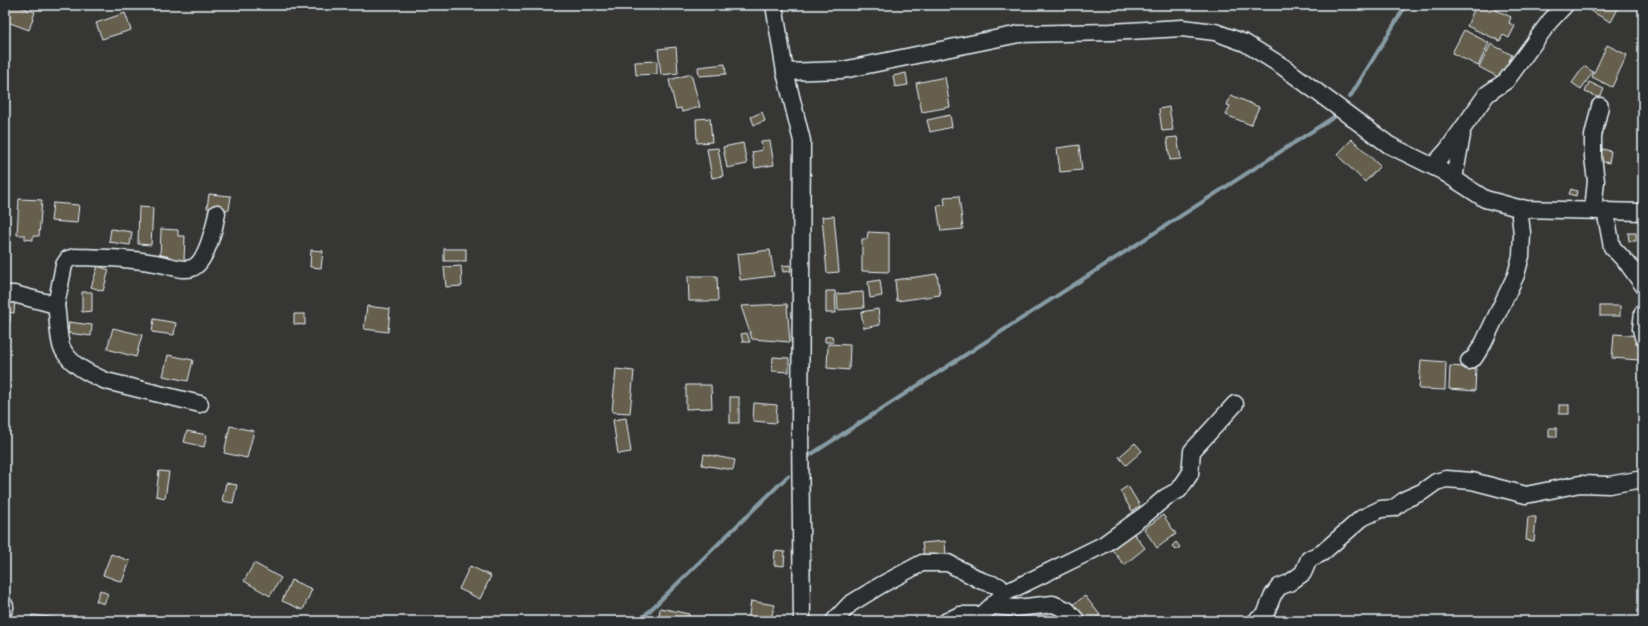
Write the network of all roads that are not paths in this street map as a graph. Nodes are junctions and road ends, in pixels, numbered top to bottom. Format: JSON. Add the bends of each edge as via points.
{"nodes":[{"id":1,"x":774,"y":5,"type":"edge"},
{"id":2,"x":1565,"y":5,"type":"edge"},
{"id":3,"x":785,"y":72,"type":"junction"},
{"id":4,"x":1600,"y":106,"type":"dead end"},
{"id":5,"x":1464,"y":126,"type":"junction"},
{"id":6,"x":1433,"y":166,"type":"junction"},
{"id":7,"x":1454,"y":178,"type":"junction"},
{"id":8,"x":1523,"y":208,"type":"junction"},
{"id":9,"x":1599,"y":210,"type":"junction"},
{"id":10,"x":1643,"y":212,"type":"edge"},
{"id":11,"x":218,"y":213,"type":"dead end"},
{"id":12,"x":1643,"y":285,"type":"edge"},
{"id":13,"x":5,"y":294,"type":"edge"},
{"id":14,"x":56,"y":305,"type":"junction"},
{"id":15,"x":1643,"y":312,"type":"edge"},
{"id":16,"x":1643,"y":337,"type":"edge"},
{"id":17,"x":1469,"y":361,"type":"dead end"},
{"id":18,"x":200,"y":404,"type":"dead end"},
{"id":19,"x":1235,"y":404,"type":"dead end"},
{"id":20,"x":1643,"y":479,"type":"edge"},
{"id":21,"x":1004,"y":592,"type":"junction"},
{"id":22,"x":992,"y":606,"type":"junction"},
{"id":23,"x":802,"y":621,"type":"edge"},
{"id":24,"x":834,"y":621,"type":"edge"},
{"id":25,"x":947,"y":621,"type":"edge"},
{"id":26,"x":1077,"y":621,"type":"edge"},
{"id":27,"x":1256,"y":621,"type":"edge"}],
"edges":[{"from":1,"to":3,"type":"street"},
{"from":2,"to":5,"type":"street","via":[[1550,21],[1506,81],[1487,94]]},
{"from":3,"to":6,"type":"street","via":[[843,70],[1019,34],[1182,28],[1215,32],[1251,46],[1389,145]]},
{"from":3,"to":23,"type":"street","via":[[802,141]]},
{"from":4,"to":9,"type":"street","via":[[1593,136]]},
{"from":5,"to":6,"type":"street"},
{"from":5,"to":7,"type":"street"},
{"from":6,"to":7,"type":"street"},
{"from":7,"to":8,"type":"street","via":[[1485,198]]},
{"from":8,"to":9,"type":"street"},
{"from":8,"to":17,"type":"street","via":[[1520,217],[1520,256],[1516,274],[1483,344]]},
{"from":9,"to":10,"type":"street"},
{"from":9,"to":12,"type":"street","via":[[1612,247]]},
{"from":11,"to":14,"type":"street","via":[[205,252],[192,268],[145,261],[75,257],[68,259],[64,265]]},
{"from":13,"to":14,"type":"street"},
{"from":14,"to":18,"type":"street","via":[[62,347],[72,361],[106,381]]},
{"from":15,"to":16,"type":"street"},
{"from":19,"to":21,"type":"street","via":[[1192,451],[1190,474],[1180,490],[1166,497],[1103,545]]},
{"from":20,"to":27,"type":"street","via":[[1609,485],[1580,484],[1526,495],[1472,481],[1446,479],[1436,482],[1394,508],[1381,509],[1362,518],[1322,553],[1309,560],[1303,573],[1279,587],[1272,595],[1265,615]]},
{"from":21,"to":22,"type":"street"},
{"from":21,"to":24,"type":"street","via":[[999,586],[982,581],[948,563],[922,562],[850,604]]},
{"from":22,"to":25,"type":"street","via":[[982,615],[960,615]]},
{"from":22,"to":26,"type":"street","via":[[1016,608],[1053,604],[1067,610]]}]}
